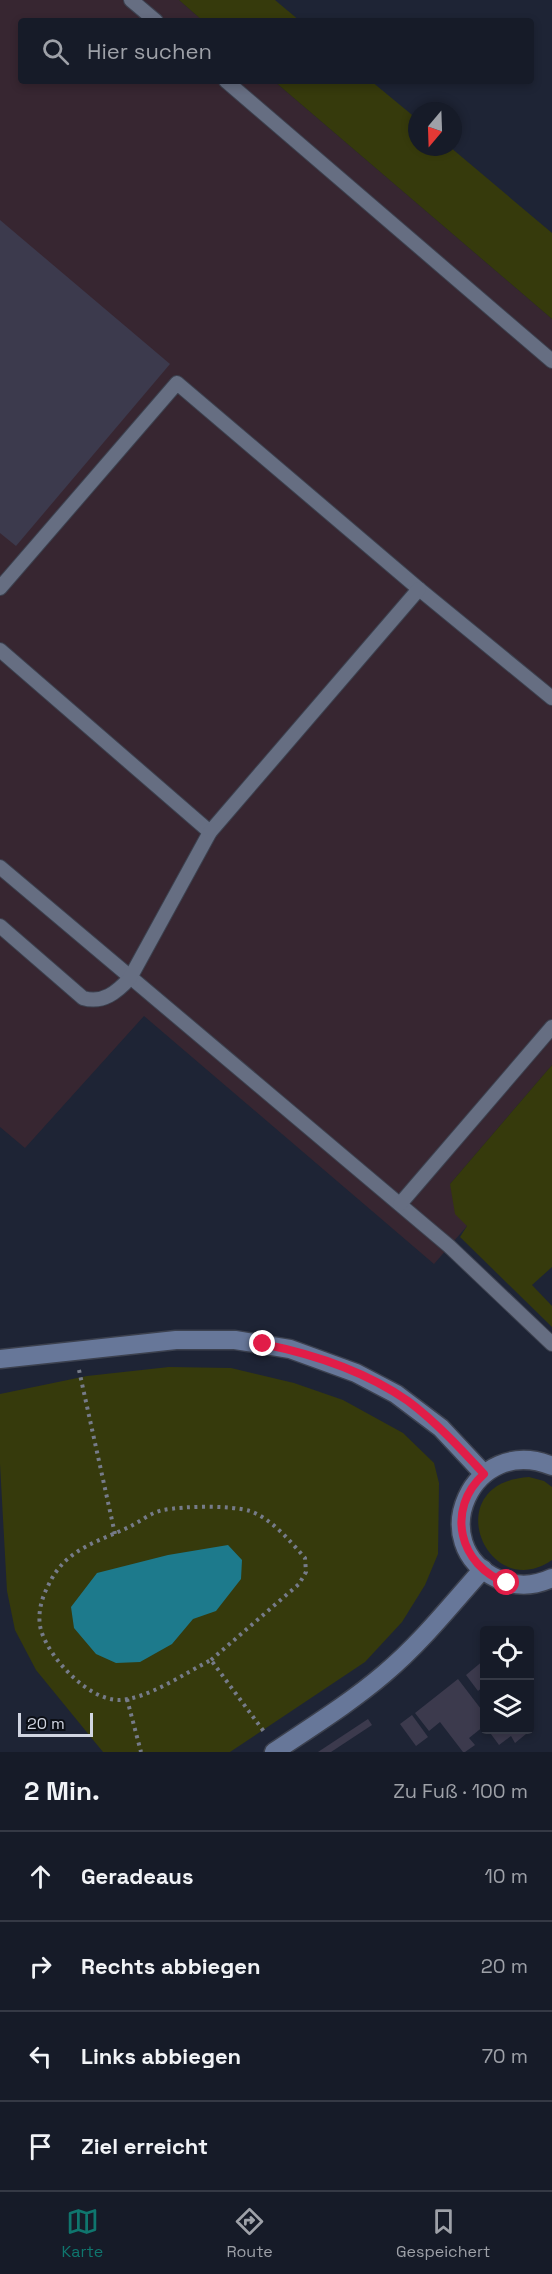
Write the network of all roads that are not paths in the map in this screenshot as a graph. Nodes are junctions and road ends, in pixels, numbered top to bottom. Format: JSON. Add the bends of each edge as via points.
{"nodes":[{"id":1,"x":131,"y":0,"type":"edge"},
{"id":2,"x":152,"y":18,"type":"edge"},
{"id":3,"x":230,"y":84,"type":"edge"},
{"id":4,"x":552,"y":360,"type":"edge"},
{"id":5,"x":0,"y":588,"type":"edge"},
{"id":6,"x":419,"y":589,"type":"junction"},
{"id":7,"x":0,"y":650,"type":"edge"},
{"id":8,"x":552,"y":698,"type":"edge"},
{"id":9,"x":210,"y":832,"type":"junction"},
{"id":10,"x":0,"y":867,"type":"edge"},
{"id":11,"x":0,"y":926,"type":"edge"},
{"id":12,"x":130,"y":978,"type":"junction"},
{"id":13,"x":552,"y":1027,"type":"edge"},
{"id":14,"x":400,"y":1204,"type":"junction"},
{"id":15,"x":552,"y":1344,"type":"edge"},
{"id":16,"x":0,"y":1359,"type":"edge"},
{"id":17,"x":552,"y":1466,"type":"edge"},
{"id":18,"x":484,"y":1474,"type":"junction"},
{"id":19,"x":483,"y":1569,"type":"junction"},
{"id":20,"x":552,"y":1578,"type":"edge"},
{"id":21,"x":278,"y":1749,"type":"edge"}],
"edges":[{"from":1,"to":2,"type":"lane"},
{"from":3,"to":4,"type":"lane"},
{"from":5,"to":6,"type":"lane","via":[[177,383]]},
{"from":6,"to":8,"type":"lane"},
{"from":6,"to":9,"type":"lane"},
{"from":7,"to":9,"type":"lane"},
{"from":9,"to":12,"type":"lane"},
{"from":10,"to":12,"type":"lane"},
{"from":11,"to":12,"type":"lane","via":[[83,998],[105,998]]},
{"from":12,"to":14,"type":"lane"},
{"from":13,"to":14,"type":"lane"},
{"from":14,"to":15,"type":"lane"},
{"from":16,"to":18,"type":"street","via":[[148,1342],[235,1340],[290,1349],[356,1373],[396,1394],[441,1428]]},
{"from":17,"to":18,"type":"street","via":[[532,1460],[512,1461]]},
{"from":18,"to":19,"type":"street","via":[[467,1495],[461,1521],[467,1548]]},
{"from":19,"to":20,"type":"street","via":[[514,1584],[536,1584]]},
{"from":19,"to":21,"type":"street","via":[[384,1674]]}]}
